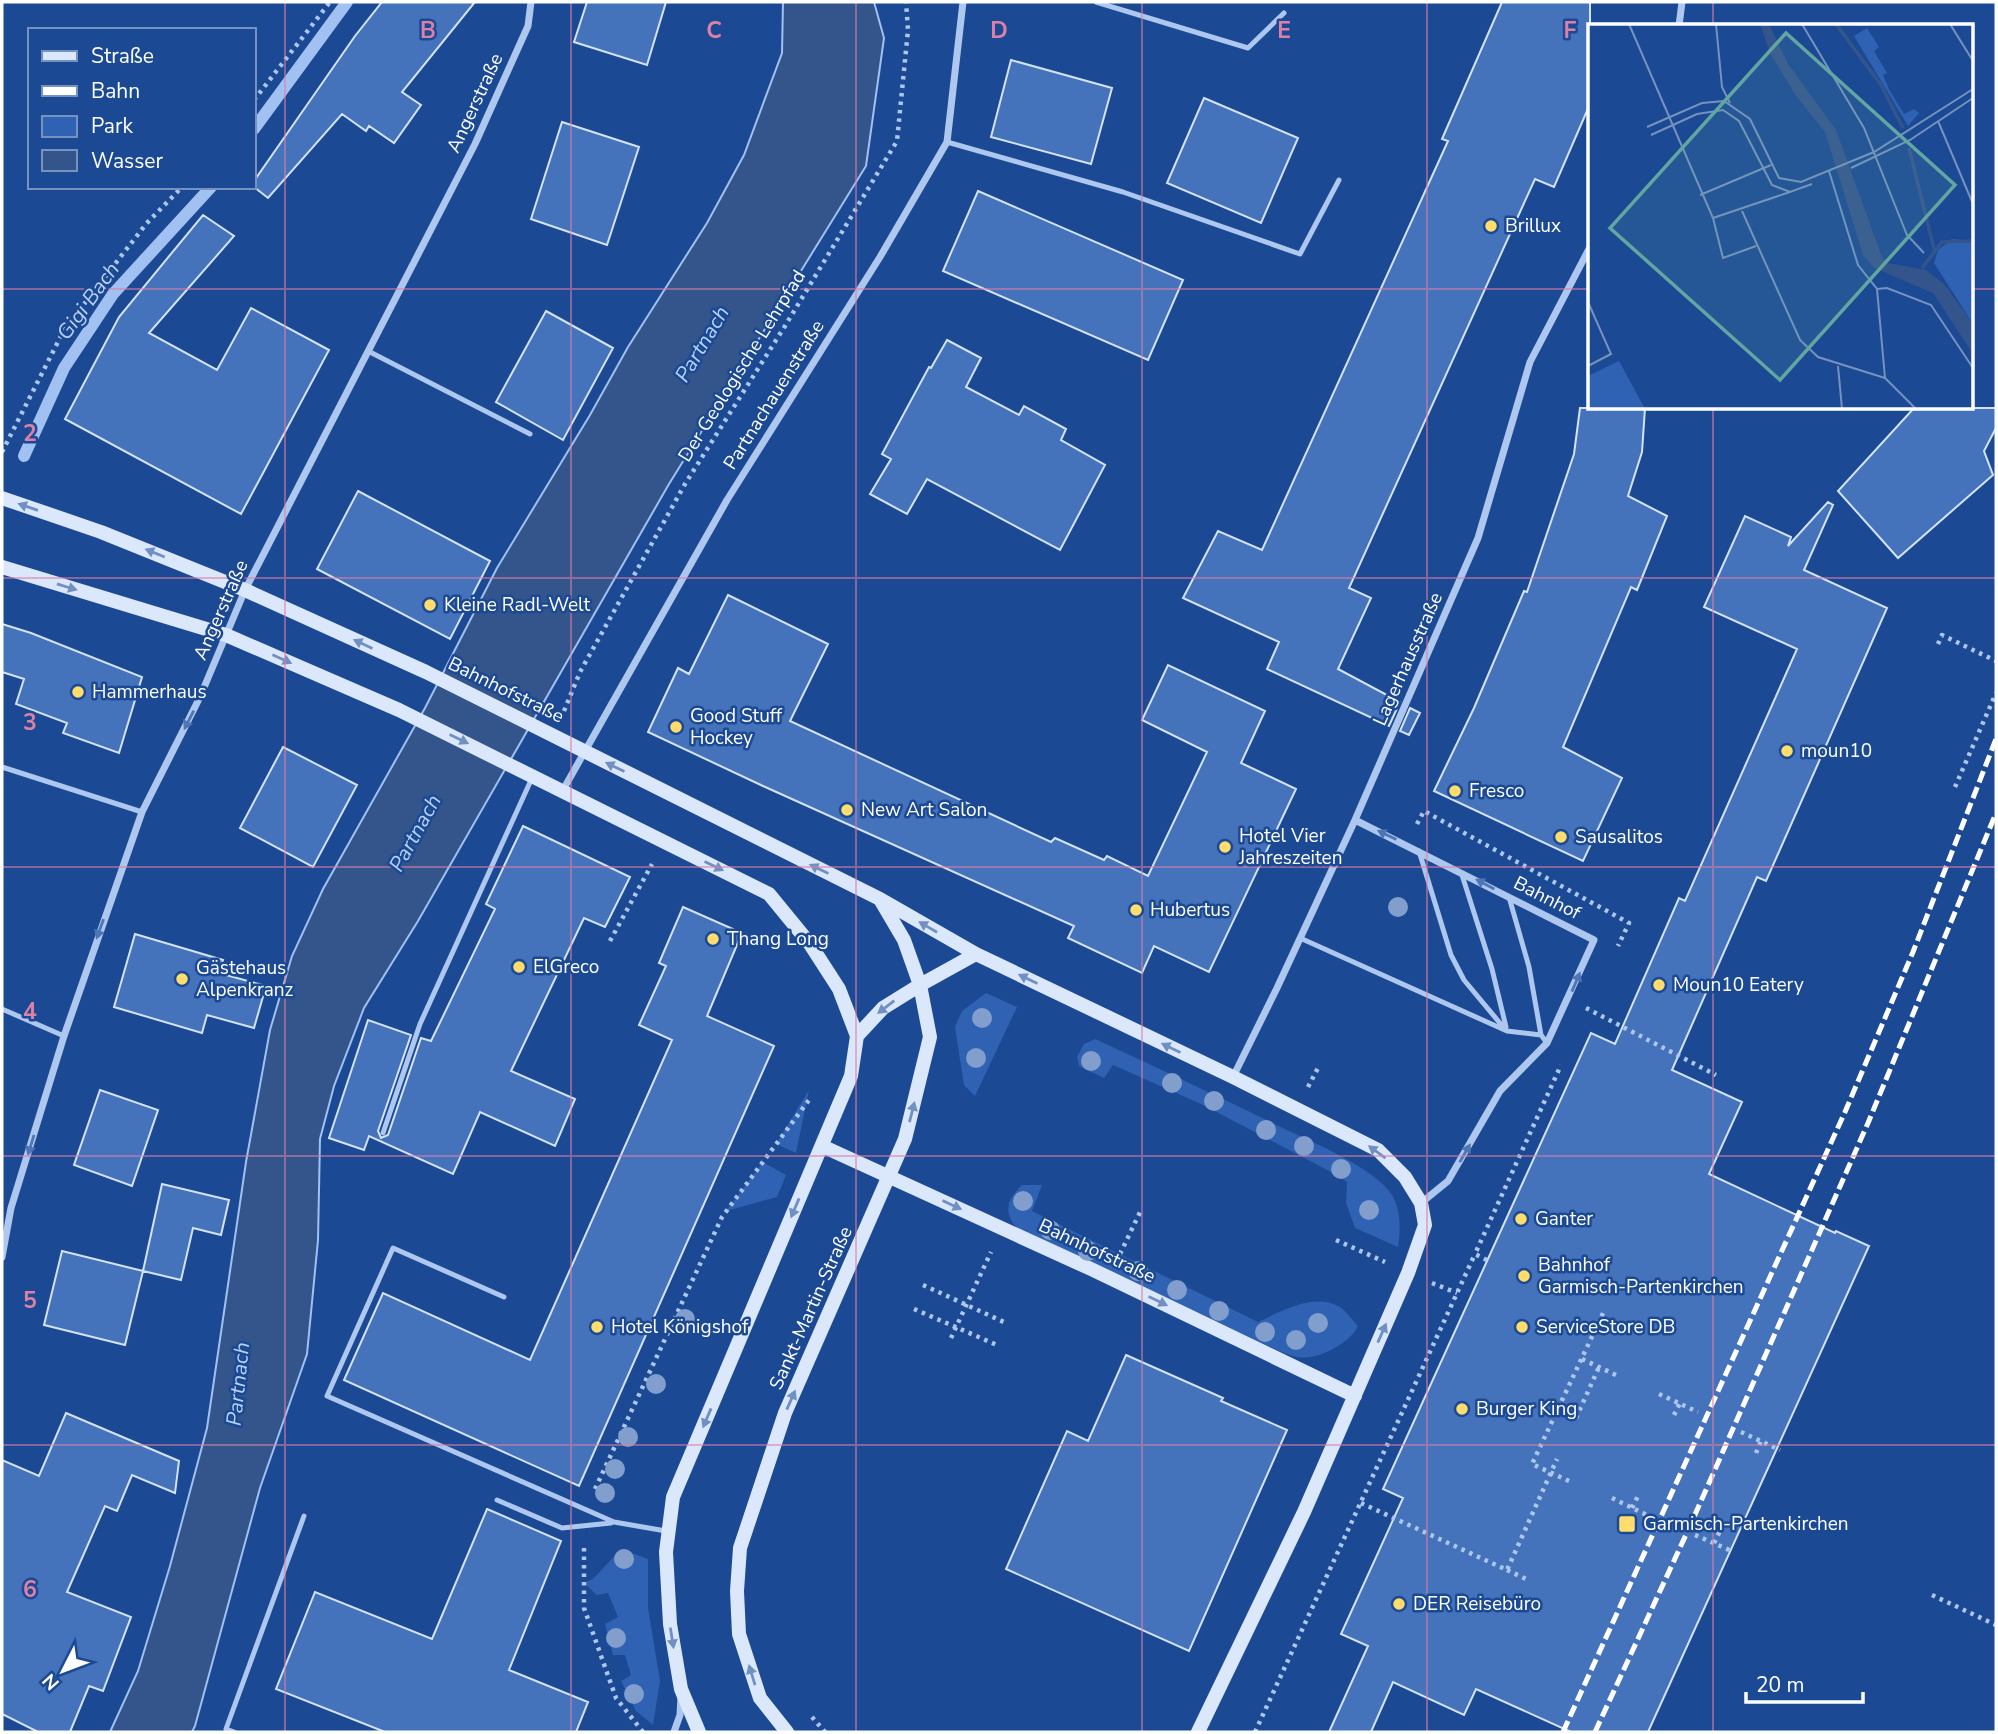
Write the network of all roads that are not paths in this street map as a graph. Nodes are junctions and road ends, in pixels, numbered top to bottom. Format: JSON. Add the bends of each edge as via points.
{"nodes":[{"id":1,"x":531,"y":2,"type":"edge"},
{"id":2,"x":963,"y":2,"type":"edge"},
{"id":3,"x":1096,"y":2,"type":"edge"},
{"id":4,"x":1682,"y":2,"type":"edge"},
{"id":5,"x":1283,"y":13,"type":"dead end"},
{"id":6,"x":1679,"y":24,"type":"edge"},
{"id":7,"x":947,"y":142,"type":"junction"},
{"id":8,"x":1339,"y":180,"type":"dead end"},
{"id":9,"x":1588,"y":251,"type":"edge"},
{"id":10,"x":368,"y":351,"type":"junction"},
{"id":11,"x":530,"y":434,"type":"dead end"},
{"id":12,"x":2,"y":498,"type":"edge"},
{"id":13,"x":2,"y":567,"type":"edge"},
{"id":14,"x":245,"y":590,"type":"junction"},
{"id":15,"x":226,"y":635,"type":"junction"},
{"id":16,"x":584,"y":752,"type":"junction"},
{"id":17,"x":2,"y":767,"type":"edge"},
{"id":18,"x":533,"y":775,"type":"junction"},
{"id":19,"x":564,"y":790,"type":"junction"},
{"id":20,"x":142,"y":812,"type":"junction"},
{"id":21,"x":1355,"y":820,"type":"junction"},
{"id":22,"x":1419,"y":850,"type":"junction"},
{"id":23,"x":1461,"y":872,"type":"junction"},
{"id":24,"x":1509,"y":897,"type":"junction"},
{"id":25,"x":880,"y":899,"type":"junction"},
{"id":26,"x":1300,"y":938,"type":"junction"},
{"id":27,"x":976,"y":954,"type":"junction"},
{"id":28,"x":920,"y":985,"type":"junction"},
{"id":29,"x":2,"y":1009,"type":"edge"},
{"id":30,"x":1507,"y":1031,"type":"junction"},
{"id":31,"x":1541,"y":1035,"type":"junction"},
{"id":32,"x":64,"y":1036,"type":"junction"},
{"id":33,"x":857,"y":1036,"type":"junction"},
{"id":34,"x":1547,"y":1043,"type":"junction"},
{"id":35,"x":1233,"y":1077,"type":"junction"},
{"id":36,"x":383,"y":1133,"type":"dead end"},
{"id":37,"x":822,"y":1146,"type":"junction"},
{"id":38,"x":890,"y":1177,"type":"junction"},
{"id":39,"x":1421,"y":1203,"type":"junction"},
{"id":40,"x":2,"y":1205,"type":"edge"},
{"id":41,"x":11,"y":1208,"type":"junction"},
{"id":42,"x":2,"y":1257,"type":"edge"},
{"id":43,"x":504,"y":1297,"type":"dead end"},
{"id":44,"x":1355,"y":1396,"type":"junction"},
{"id":45,"x":498,"y":1500,"type":"dead end"},
{"id":46,"x":304,"y":1516,"type":"dead end"},
{"id":47,"x":614,"y":1522,"type":"junction"},
{"id":48,"x":669,"y":1531,"type":"junction"},
{"id":49,"x":681,"y":1689,"type":"junction"},
{"id":50,"x":234,"y":1732,"type":"edge"},
{"id":51,"x":674,"y":1732,"type":"edge"},
{"id":52,"x":699,"y":1732,"type":"edge"},
{"id":53,"x":787,"y":1732,"type":"edge"},
{"id":54,"x":1198,"y":1732,"type":"edge"}],
"edges":[{"from":1,"to":10,"type":"street","name":"Angerstraße","via":[[528,26],[475,144]]},
{"from":2,"to":7,"type":"street","name":"Partnachauenstraße"},
{"from":3,"to":5,"type":"lane","via":[[1248,48]]},
{"from":4,"to":6,"type":"street"},
{"from":7,"to":8,"type":"lane","via":[[1123,192],[1300,254]]},
{"from":7,"to":16,"type":"street","name":"Partnachauenstraße","via":[[727,500]]},
{"from":9,"to":21,"type":"street","name":"Lagerhausstraße","via":[[1530,362],[1478,538]]},
{"from":10,"to":11,"type":"lane"},
{"from":10,"to":14,"type":"street","name":"Angerstraße"},
{"from":14,"to":12,"type":"main road","name":"Bahnhofstraße","one_way":true},
{"from":13,"to":15,"type":"main road","one_way":true},
{"from":14,"to":15,"type":"street","name":"Angerstraße"},
{"from":16,"to":14,"type":"main road","name":"Bahnhofstraße","one_way":true,"via":[[425,672]]},
{"from":15,"to":18,"type":"main road","one_way":true,"via":[[400,710]]},
{"from":15,"to":20,"type":"street","name":"Angerstraße","one_way":true},
{"from":16,"to":19,"type":"street","name":"Partnachauenstraße"},
{"from":25,"to":16,"type":"main road","name":"Bahnhofstraße","one_way":true},
{"from":17,"to":20,"type":"lane"},
{"from":18,"to":19,"type":"main road"},
{"from":18,"to":36,"type":"lane","via":[[420,1024]]},
{"from":19,"to":33,"type":"main road","one_way":true,"via":[[769,894],[839,989]]},
{"from":20,"to":32,"type":"street","name":"Angerstraße","one_way":true},
{"from":22,"to":21,"type":"street","name":"Bahnhof","one_way":true},
{"from":21,"to":26,"type":"street","name":"Lagerhausstraße"},
{"from":22,"to":23,"type":"street","name":"Bahnhof"},
{"from":22,"to":30,"type":"lane","via":[[1451,955],[1464,980]]},
{"from":24,"to":23,"type":"street","name":"Bahnhof","one_way":true},
{"from":23,"to":30,"type":"lane"},
{"from":24,"to":31,"type":"lane","via":[[1529,967]]},
{"from":34,"to":24,"type":"street","name":"Bahnhof","one_way":true,"via":[[1594,940]]},
{"from":27,"to":25,"type":"main road","name":"Bahnhofstraße","one_way":true},
{"from":25,"to":28,"type":"main road","name":"Sankt-Martin-Straße","via":[[904,940]]},
{"from":26,"to":30,"type":"lane"},
{"from":26,"to":35,"type":"street","name":"Lagerhausstraße"},
{"from":27,"to":28,"type":"main road"},
{"from":35,"to":27,"type":"main road","name":"Bahnhofstraße","one_way":true},
{"from":28,"to":33,"type":"main road","one_way":true,"via":[[883,1008]]},
{"from":38,"to":28,"type":"main road","name":"Sankt-Martin-Straße","one_way":true,"via":[[905,1139],[930,1037]]},
{"from":29,"to":32,"type":"lane"},
{"from":30,"to":31,"type":"lane"},
{"from":31,"to":34,"type":"lane"},
{"from":32,"to":41,"type":"street","name":"Angerstraße","one_way":true},
{"from":33,"to":37,"type":"main road","via":[[851,1076]]},
{"from":39,"to":34,"type":"street","name":"Bahnhof","one_way":true,"via":[[1448,1181],[1500,1091]]},
{"from":39,"to":35,"type":"main road","name":"Bahnhofstraße","one_way":true,"via":[[1405,1177],[1378,1150]]},
{"from":37,"to":38,"type":"main road","name":"Bahnhofstraße"},
{"from":37,"to":48,"type":"main road","one_way":true,"via":[[673,1497]]},
{"from":38,"to":44,"type":"main road","name":"Bahnhofstraße","one_way":true},
{"from":53,"to":38,"type":"main road","name":"Sankt-Martin-Straße","one_way":true,"via":[[760,1698],[739,1634],[740,1548],[785,1413]]},
{"from":44,"to":39,"type":"main road","one_way":true,"via":[[1425,1225]]},
{"from":40,"to":41,"type":"lane"},
{"from":41,"to":42,"type":"street","name":"Angerstraße"},
{"from":43,"to":47,"type":"lane","via":[[393,1248],[327,1396]]},
{"from":44,"to":54,"type":"main road"},
{"from":45,"to":47,"type":"lane","via":[[562,1528]]},
{"from":46,"to":50,"type":"lane","via":[[226,1729]]},
{"from":47,"to":48,"type":"lane"},
{"from":48,"to":49,"type":"main road","one_way":true,"via":[[670,1625]]},
{"from":49,"to":51,"type":"street"},
{"from":49,"to":52,"type":"main road"}]}
